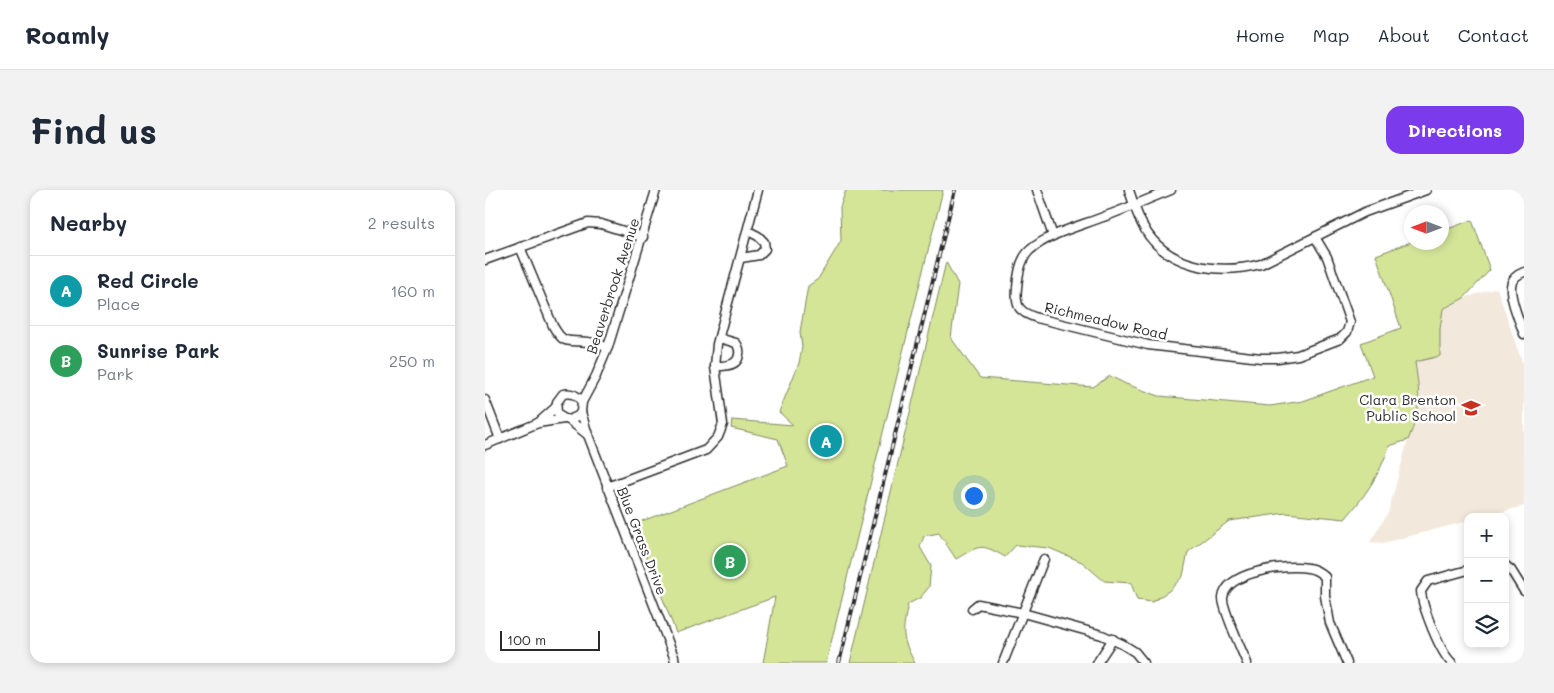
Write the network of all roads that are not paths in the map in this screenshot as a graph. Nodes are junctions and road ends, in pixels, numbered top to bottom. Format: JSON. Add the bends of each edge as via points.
{"nodes":[{"id":1,"x":656,"y":190,"type":"edge"},
{"id":2,"x":758,"y":190,"type":"edge"},
{"id":3,"x":1037,"y":190,"type":"edge"},
{"id":4,"x":1129,"y":190,"type":"edge"},
{"id":5,"x":1171,"y":190,"type":"edge"},
{"id":6,"x":1422,"y":191,"type":"edge"},
{"id":7,"x":1134,"y":204,"type":"junction"},
{"id":8,"x":748,"y":231,"type":"junction"},
{"id":9,"x":1053,"y":236,"type":"junction"},
{"id":10,"x":1315,"y":237,"type":"junction"},
{"id":11,"x":643,"y":238,"type":"junction"},
{"id":12,"x":520,"y":247,"type":"junction"},
{"id":13,"x":741,"y":258,"type":"junction"},
{"id":14,"x":485,"y":260,"type":"edge"},
{"id":15,"x":1524,"y":272,"type":"edge"},
{"id":16,"x":1524,"y":334,"type":"edge"},
{"id":17,"x":719,"y":338,"type":"junction"},
{"id":18,"x":608,"y":347,"type":"junction"},
{"id":19,"x":715,"y":366,"type":"junction"},
{"id":20,"x":589,"y":388,"type":"junction"},
{"id":21,"x":573,"y":394,"type":"junction"},
{"id":22,"x":485,"y":400,"type":"edge"},
{"id":23,"x":581,"y":402,"type":"junction"},
{"id":24,"x":556,"y":407,"type":"junction"},
{"id":25,"x":581,"y":412,"type":"junction"},
{"id":26,"x":567,"y":420,"type":"junction"},
{"id":27,"x":538,"y":423,"type":"junction"},
{"id":28,"x":588,"y":435,"type":"junction"},
{"id":29,"x":500,"y":439,"type":"junction"},
{"id":30,"x":485,"y":445,"type":"edge"},
{"id":31,"x":607,"y":487,"type":"junction"},
{"id":32,"x":1045,"y":560,"type":"dead end"},
{"id":33,"x":1509,"y":568,"type":"edge"},
{"id":34,"x":1464,"y":571,"type":"edge"},
{"id":35,"x":1524,"y":591,"type":"edge"},
{"id":36,"x":972,"y":609,"type":"dead end"},
{"id":37,"x":1023,"y":613,"type":"junction"},
{"id":38,"x":1113,"y":639,"type":"junction"},
{"id":39,"x":676,"y":661,"type":"edge"},
{"id":40,"x":1003,"y":663,"type":"edge"},
{"id":41,"x":1097,"y":663,"type":"edge"},
{"id":42,"x":1144,"y":663,"type":"edge"},
{"id":43,"x":1247,"y":663,"type":"edge"},
{"id":44,"x":1347,"y":663,"type":"edge"},
{"id":45,"x":1452,"y":663,"type":"edge"}],
"edges":[{"from":1,"to":11,"type":"street","name":"Beaverbrook Avenue"},
{"from":2,"to":8,"type":"street"},
{"from":3,"to":9,"type":"street"},
{"from":4,"to":7,"type":"street"},
{"from":5,"to":7,"type":"street","name":"Richmeadow Road"},
{"from":6,"to":10,"type":"street","via":[[1365,212]]},
{"from":7,"to":9,"type":"street","name":"Richmeadow Road"},
{"from":7,"to":10,"type":"street","via":[[1153,240],[1165,252],[1196,266],[1244,269]]},
{"from":8,"to":13,"type":"street"},
{"from":8,"to":13,"type":"street","via":[[764,242],[765,249],[759,255]]},
{"from":9,"to":10,"type":"street","name":"Richmeadow Road","via":[[1030,250],[1023,259],[1015,301],[1026,314],[1149,345],[1261,358],[1298,355],[1339,340],[1347,332],[1350,322],[1327,257]]},
{"from":11,"to":12,"type":"street","via":[[588,223]]},
{"from":11,"to":18,"type":"street","name":"Beaverbrook Avenue"},
{"from":12,"to":14,"type":"street"},
{"from":12,"to":18,"type":"street","via":[[560,337],[569,342]]},
{"from":13,"to":17,"type":"street"},
{"from":15,"to":16,"type":"street","via":[[1515,277],[1510,294]]},
{"from":17,"to":19,"type":"street"},
{"from":17,"to":19,"type":"street","via":[[736,343],[740,350],[732,365]]},
{"from":18,"to":20,"type":"street","name":"Beaverbrook Avenue"},
{"from":19,"to":31,"type":"street","via":[[723,424],[719,437],[706,450]]},
{"from":20,"to":21,"type":"street"},
{"from":20,"to":23,"type":"street","name":"Beaverbrook Avenue"},
{"from":21,"to":23,"type":"street"},
{"from":21,"to":24,"type":"street","via":[[559,397]]},
{"from":22,"to":29,"type":"street"},
{"from":23,"to":25,"type":"street"},
{"from":24,"to":26,"type":"street","via":[[560,416]]},
{"from":24,"to":27,"type":"street"},
{"from":25,"to":26,"type":"street"},
{"from":25,"to":28,"type":"street","name":"Blue Grass Drive"},
{"from":26,"to":27,"type":"street"},
{"from":26,"to":28,"type":"street"},
{"from":27,"to":29,"type":"street"},
{"from":28,"to":31,"type":"street","name":"Blue Grass Drive"},
{"from":29,"to":30,"type":"street"},
{"from":31,"to":39,"type":"street","name":"Blue Grass Drive"},
{"from":32,"to":37,"type":"street"},
{"from":33,"to":35,"type":"street"},
{"from":34,"to":45,"type":"street","via":[[1427,581],[1421,591],[1441,648]]},
{"from":36,"to":37,"type":"street","via":[[978,604]]},
{"from":37,"to":38,"type":"street"},
{"from":37,"to":40,"type":"street"},
{"from":38,"to":41,"type":"street"},
{"from":38,"to":42,"type":"street","via":[[1135,652]]},
{"from":43,"to":44,"type":"street","via":[[1225,609],[1223,600],[1229,584],[1263,569],[1307,568],[1325,577],[1329,623]]}]}
